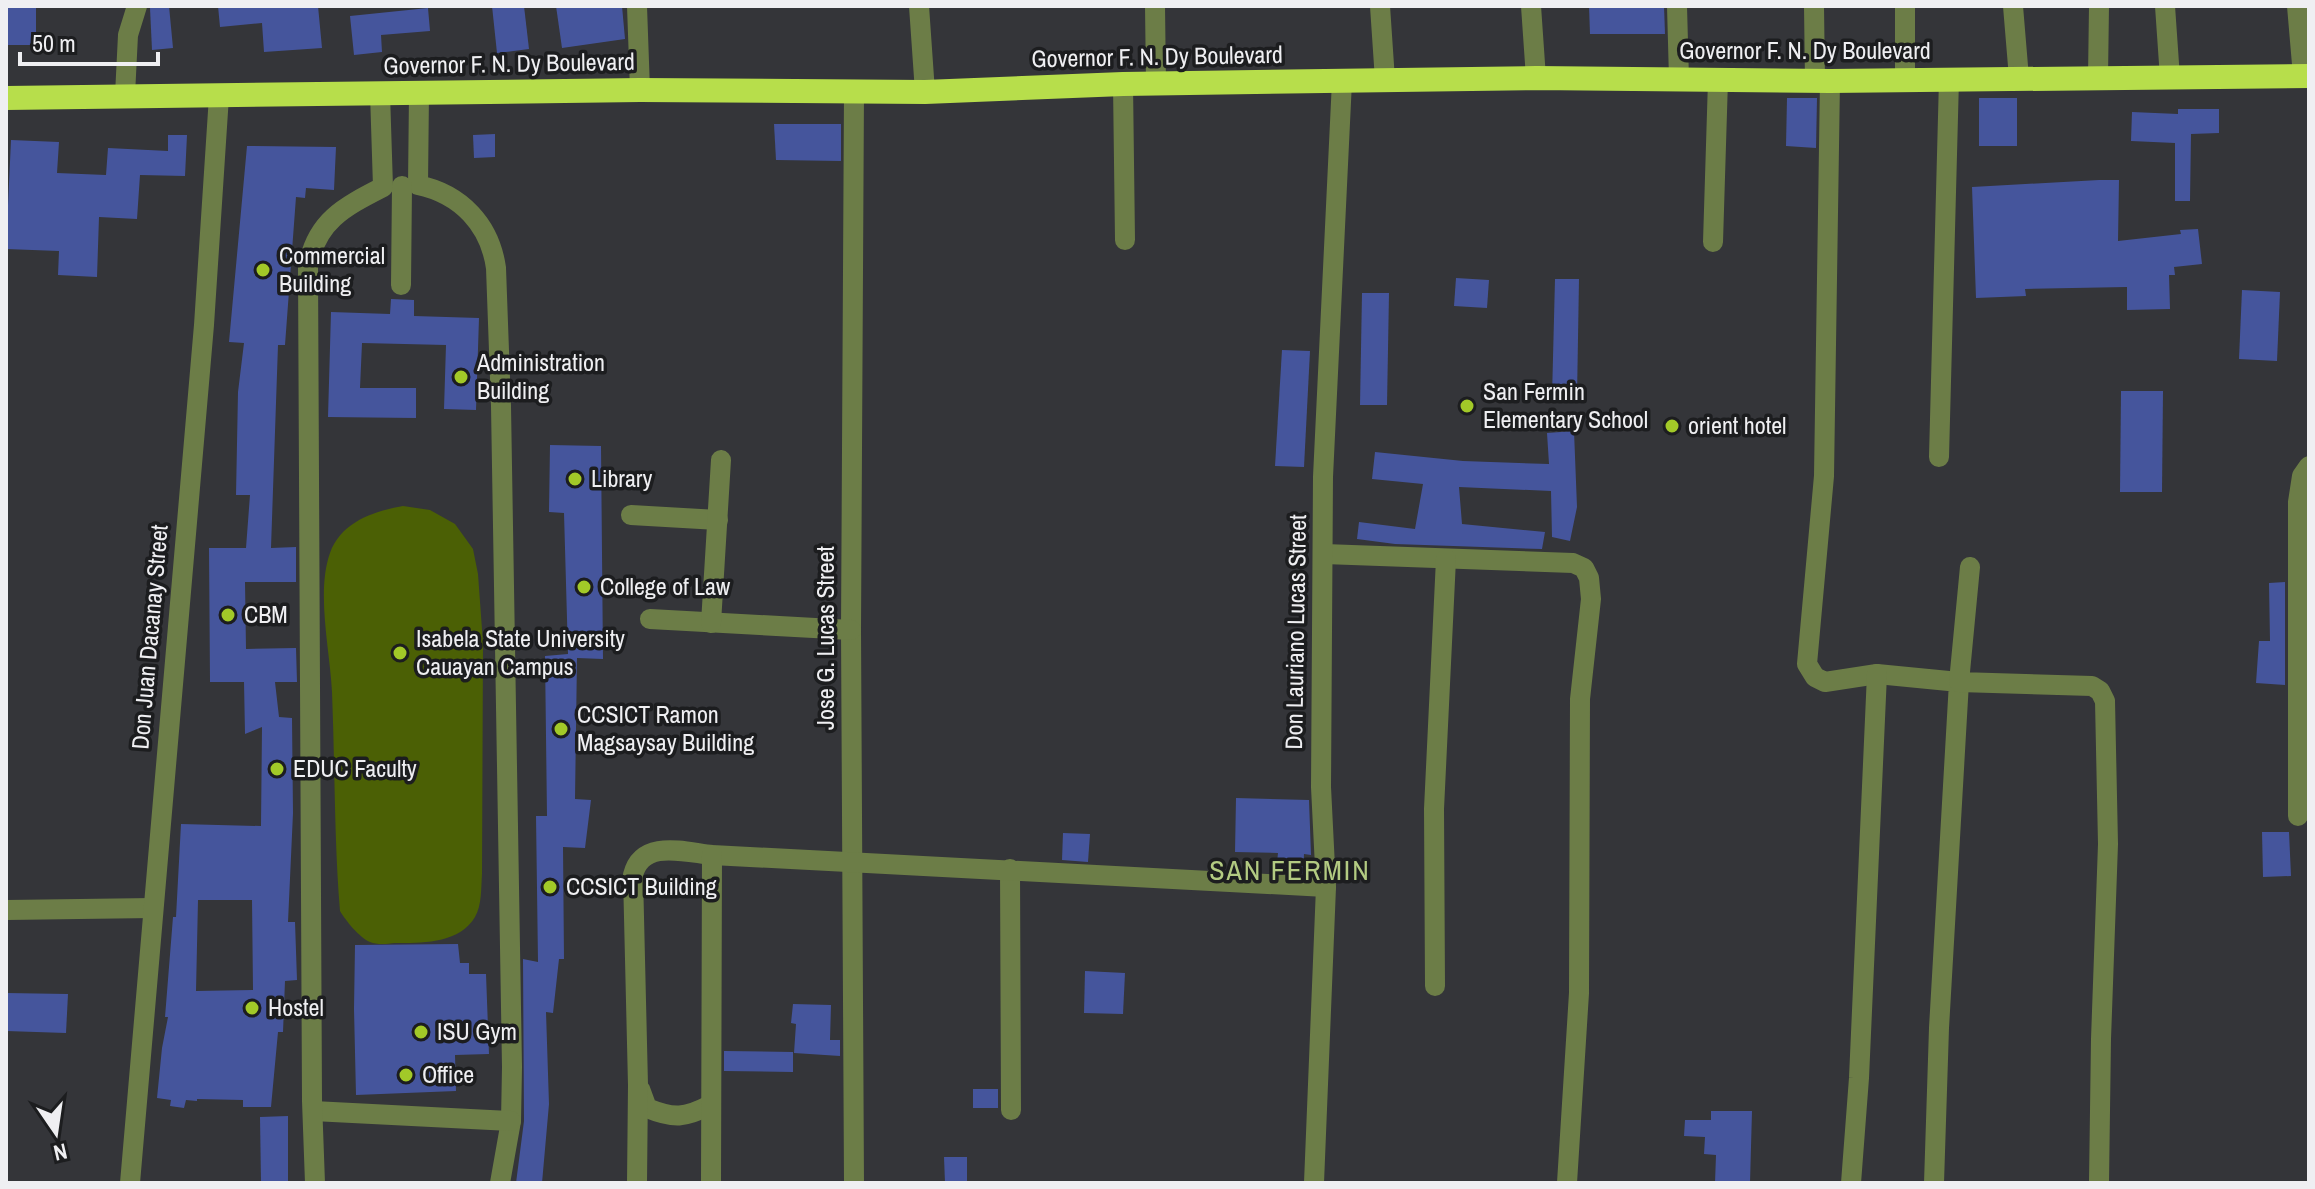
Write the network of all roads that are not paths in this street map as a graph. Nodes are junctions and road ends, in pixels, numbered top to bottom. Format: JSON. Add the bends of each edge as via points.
{"nodes":[{"id":1,"x":137,"y":6,"type":"edge"},
{"id":2,"x":637,"y":6,"type":"edge"},
{"id":3,"x":919,"y":6,"type":"edge"},
{"id":4,"x":1155,"y":6,"type":"edge"},
{"id":5,"x":1380,"y":6,"type":"edge"},
{"id":6,"x":1531,"y":6,"type":"edge"},
{"id":7,"x":1677,"y":6,"type":"edge"},
{"id":8,"x":1814,"y":6,"type":"edge"},
{"id":9,"x":1905,"y":6,"type":"edge"},
{"id":10,"x":2013,"y":6,"type":"edge"},
{"id":11,"x":2099,"y":6,"type":"edge"},
{"id":12,"x":2165,"y":6,"type":"edge"},
{"id":13,"x":2297,"y":6,"type":"edge"},
{"id":14,"x":2306,"y":76,"type":"edge"},
{"id":15,"x":2098,"y":77,"type":"junction"},
{"id":16,"x":1536,"y":78,"type":"junction"},
{"id":17,"x":2019,"y":78,"type":"junction"},
{"id":18,"x":2170,"y":78,"type":"junction"},
{"id":19,"x":1679,"y":79,"type":"junction"},
{"id":20,"x":1949,"y":79,"type":"junction"},
{"id":21,"x":1385,"y":80,"type":"junction"},
{"id":22,"x":1718,"y":80,"type":"junction"},
{"id":23,"x":1342,"y":81,"type":"junction"},
{"id":24,"x":1822,"y":81,"type":"junction"},
{"id":25,"x":1905,"y":81,"type":"junction"},
{"id":26,"x":1123,"y":84,"type":"junction"},
{"id":27,"x":1156,"y":84,"type":"junction"},
{"id":28,"x":640,"y":90,"type":"junction"},
{"id":29,"x":854,"y":92,"type":"junction"},
{"id":30,"x":925,"y":92,"type":"junction"},
{"id":31,"x":380,"y":93,"type":"junction"},
{"id":32,"x":419,"y":93,"type":"junction"},
{"id":33,"x":125,"y":95,"type":"junction"},
{"id":34,"x":219,"y":96,"type":"junction"},
{"id":35,"x":6,"y":98,"type":"edge"},
{"id":36,"x":401,"y":186,"type":"junction"},
{"id":37,"x":1125,"y":240,"type":"dead end"},
{"id":38,"x":1713,"y":242,"type":"dead end"},
{"id":39,"x":401,"y":285,"type":"dead end"},
{"id":40,"x":1939,"y":457,"type":"dead end"},
{"id":41,"x":721,"y":460,"type":"dead end"},
{"id":42,"x":2309,"y":466,"type":"edge"},
{"id":43,"x":631,"y":515,"type":"dead end"},
{"id":44,"x":718,"y":520,"type":"junction"},
{"id":45,"x":1324,"y":554,"type":"junction"},
{"id":46,"x":1446,"y":559,"type":"junction"},
{"id":47,"x":1970,"y":567,"type":"dead end"},
{"id":48,"x":650,"y":619,"type":"dead end"},
{"id":49,"x":711,"y":623,"type":"junction"},
{"id":50,"x":851,"y":630,"type":"junction"},
{"id":51,"x":1877,"y":674,"type":"junction"},
{"id":52,"x":1959,"y":682,"type":"junction"},
{"id":53,"x":2298,"y":816,"type":"dead end"},
{"id":54,"x":712,"y":855,"type":"junction"},
{"id":55,"x":853,"y":861,"type":"junction"},
{"id":56,"x":1010,"y":869,"type":"junction"},
{"id":57,"x":1326,"y":887,"type":"junction"},
{"id":58,"x":153,"y":908,"type":"junction"},
{"id":59,"x":6,"y":910,"type":"edge"},
{"id":60,"x":1435,"y":986,"type":"dead end"},
{"id":61,"x":638,"y":1085,"type":"junction"},
{"id":62,"x":710,"y":1105,"type":"junction"},
{"id":63,"x":1011,"y":1110,"type":"dead end"},
{"id":64,"x":313,"y":1111,"type":"junction"},
{"id":65,"x":511,"y":1121,"type":"junction"},
{"id":66,"x":130,"y":1183,"type":"edge"},
{"id":67,"x":315,"y":1183,"type":"edge"},
{"id":68,"x":500,"y":1183,"type":"edge"},
{"id":69,"x":637,"y":1183,"type":"edge"},
{"id":70,"x":711,"y":1183,"type":"edge"},
{"id":71,"x":854,"y":1183,"type":"edge"},
{"id":72,"x":1314,"y":1183,"type":"edge"},
{"id":73,"x":1567,"y":1183,"type":"edge"},
{"id":74,"x":1851,"y":1183,"type":"edge"},
{"id":75,"x":1934,"y":1183,"type":"edge"},
{"id":76,"x":2099,"y":1183,"type":"edge"}],
"edges":[{"from":1,"to":33,"type":"street","via":[[128,35]]},
{"from":2,"to":28,"type":"street"},
{"from":3,"to":30,"type":"street"},
{"from":4,"to":27,"type":"street"},
{"from":5,"to":21,"type":"street"},
{"from":6,"to":16,"type":"street"},
{"from":7,"to":19,"type":"street"},
{"from":8,"to":24,"type":"street"},
{"from":9,"to":25,"type":"street"},
{"from":10,"to":17,"type":"street"},
{"from":11,"to":15,"type":"street"},
{"from":12,"to":18,"type":"street"},
{"from":13,"to":14,"type":"street"},
{"from":14,"to":18,"type":"highway","name":"Governor F. N. Dy Boulevard"},
{"from":15,"to":17,"type":"highway","name":"Governor F. N. Dy Boulevard"},
{"from":15,"to":18,"type":"highway","name":"Governor F. N. Dy Boulevard"},
{"from":16,"to":19,"type":"highway","name":"Governor F. N. Dy Boulevard"},
{"from":16,"to":21,"type":"highway","name":"Governor F. N. Dy Boulevard"},
{"from":17,"to":20,"type":"highway","name":"Governor F. N. Dy Boulevard"},
{"from":19,"to":22,"type":"highway","name":"Governor F. N. Dy Boulevard"},
{"from":20,"to":25,"type":"highway","name":"Governor F. N. Dy Boulevard"},
{"from":20,"to":40,"type":"street"},
{"from":21,"to":23,"type":"highway","name":"Governor F. N. Dy Boulevard"},
{"from":22,"to":24,"type":"highway","name":"Governor F. N. Dy Boulevard"},
{"from":22,"to":38,"type":"street"},
{"from":23,"to":27,"type":"highway","name":"Governor F. N. Dy Boulevard"},
{"from":23,"to":45,"type":"street","name":"Don Lauriano Lucas Street"},
{"from":24,"to":25,"type":"highway","name":"Governor F. N. Dy Boulevard"},
{"from":24,"to":51,"type":"street","via":[[1824,476],[1807,664],[1825,682]]},
{"from":26,"to":27,"type":"highway","name":"Governor F. N. Dy Boulevard"},
{"from":26,"to":30,"type":"highway","name":"Governor F. N. Dy Boulevard"},
{"from":26,"to":37,"type":"street"},
{"from":28,"to":29,"type":"highway","name":"Governor F. N. Dy Boulevard"},
{"from":28,"to":32,"type":"highway","name":"Governor F. N. Dy Boulevard"},
{"from":29,"to":30,"type":"highway","name":"Governor F. N. Dy Boulevard"},
{"from":29,"to":50,"type":"street","name":"Jose G. Lucas Street"},
{"from":31,"to":32,"type":"highway","name":"Governor F. N. Dy Boulevard"},
{"from":31,"to":34,"type":"highway","name":"Governor F. N. Dy Boulevard"},
{"from":31,"to":36,"type":"street"},
{"from":32,"to":36,"type":"street"},
{"from":33,"to":34,"type":"highway","name":"Governor F. N. Dy Boulevard"},
{"from":33,"to":35,"type":"highway","name":"Governor F. N. Dy Boulevard"},
{"from":34,"to":58,"type":"street","name":"Don Juan Dacanay Street"},
{"from":36,"to":39,"type":"street"},
{"from":36,"to":64,"type":"street","via":[[351,204],[326,223],[311,249],[308,267]]},
{"from":36,"to":65,"type":"street","via":[[450,197],[465,207],[487,233],[496,268]]},
{"from":41,"to":44,"type":"street"},
{"from":42,"to":53,"type":"street","via":[[2298,502]]},
{"from":43,"to":44,"type":"street"},
{"from":44,"to":49,"type":"street"},
{"from":45,"to":46,"type":"street"},
{"from":45,"to":57,"type":"street","name":"Don Lauriano Lucas Street","via":[[1321,787]]},
{"from":46,"to":60,"type":"street","via":[[1434,809]]},
{"from":46,"to":73,"type":"street","via":[[1573,563],[1589,578],[1580,699],[1579,993]]},
{"from":47,"to":52,"type":"street"},
{"from":48,"to":49,"type":"street"},
{"from":49,"to":50,"type":"street"},
{"from":50,"to":55,"type":"street","name":"Jose G. Lucas Street"},
{"from":51,"to":52,"type":"street"},
{"from":51,"to":74,"type":"street"},
{"from":52,"to":75,"type":"street"},
{"from":52,"to":76,"type":"street","via":[[2092,686],[2105,701],[2108,844]]},
{"from":54,"to":55,"type":"street"},
{"from":54,"to":61,"type":"street","via":[[651,852],[635,865]]},
{"from":54,"to":62,"type":"street"},
{"from":55,"to":56,"type":"street"},
{"from":55,"to":71,"type":"street","name":"Jose G. Lucas Street"},
{"from":56,"to":57,"type":"street"},
{"from":56,"to":63,"type":"street"},
{"from":57,"to":72,"type":"street","name":"Don Lauriano Lucas Street"},
{"from":58,"to":59,"type":"street"},
{"from":58,"to":66,"type":"street","name":"Don Juan Dacanay Street"},
{"from":61,"to":62,"type":"street","via":[[647,1108],[659,1113],[688,1116]]},
{"from":61,"to":69,"type":"street"},
{"from":62,"to":70,"type":"street"},
{"from":64,"to":65,"type":"street"},
{"from":64,"to":67,"type":"street"},
{"from":65,"to":68,"type":"street"}]}
